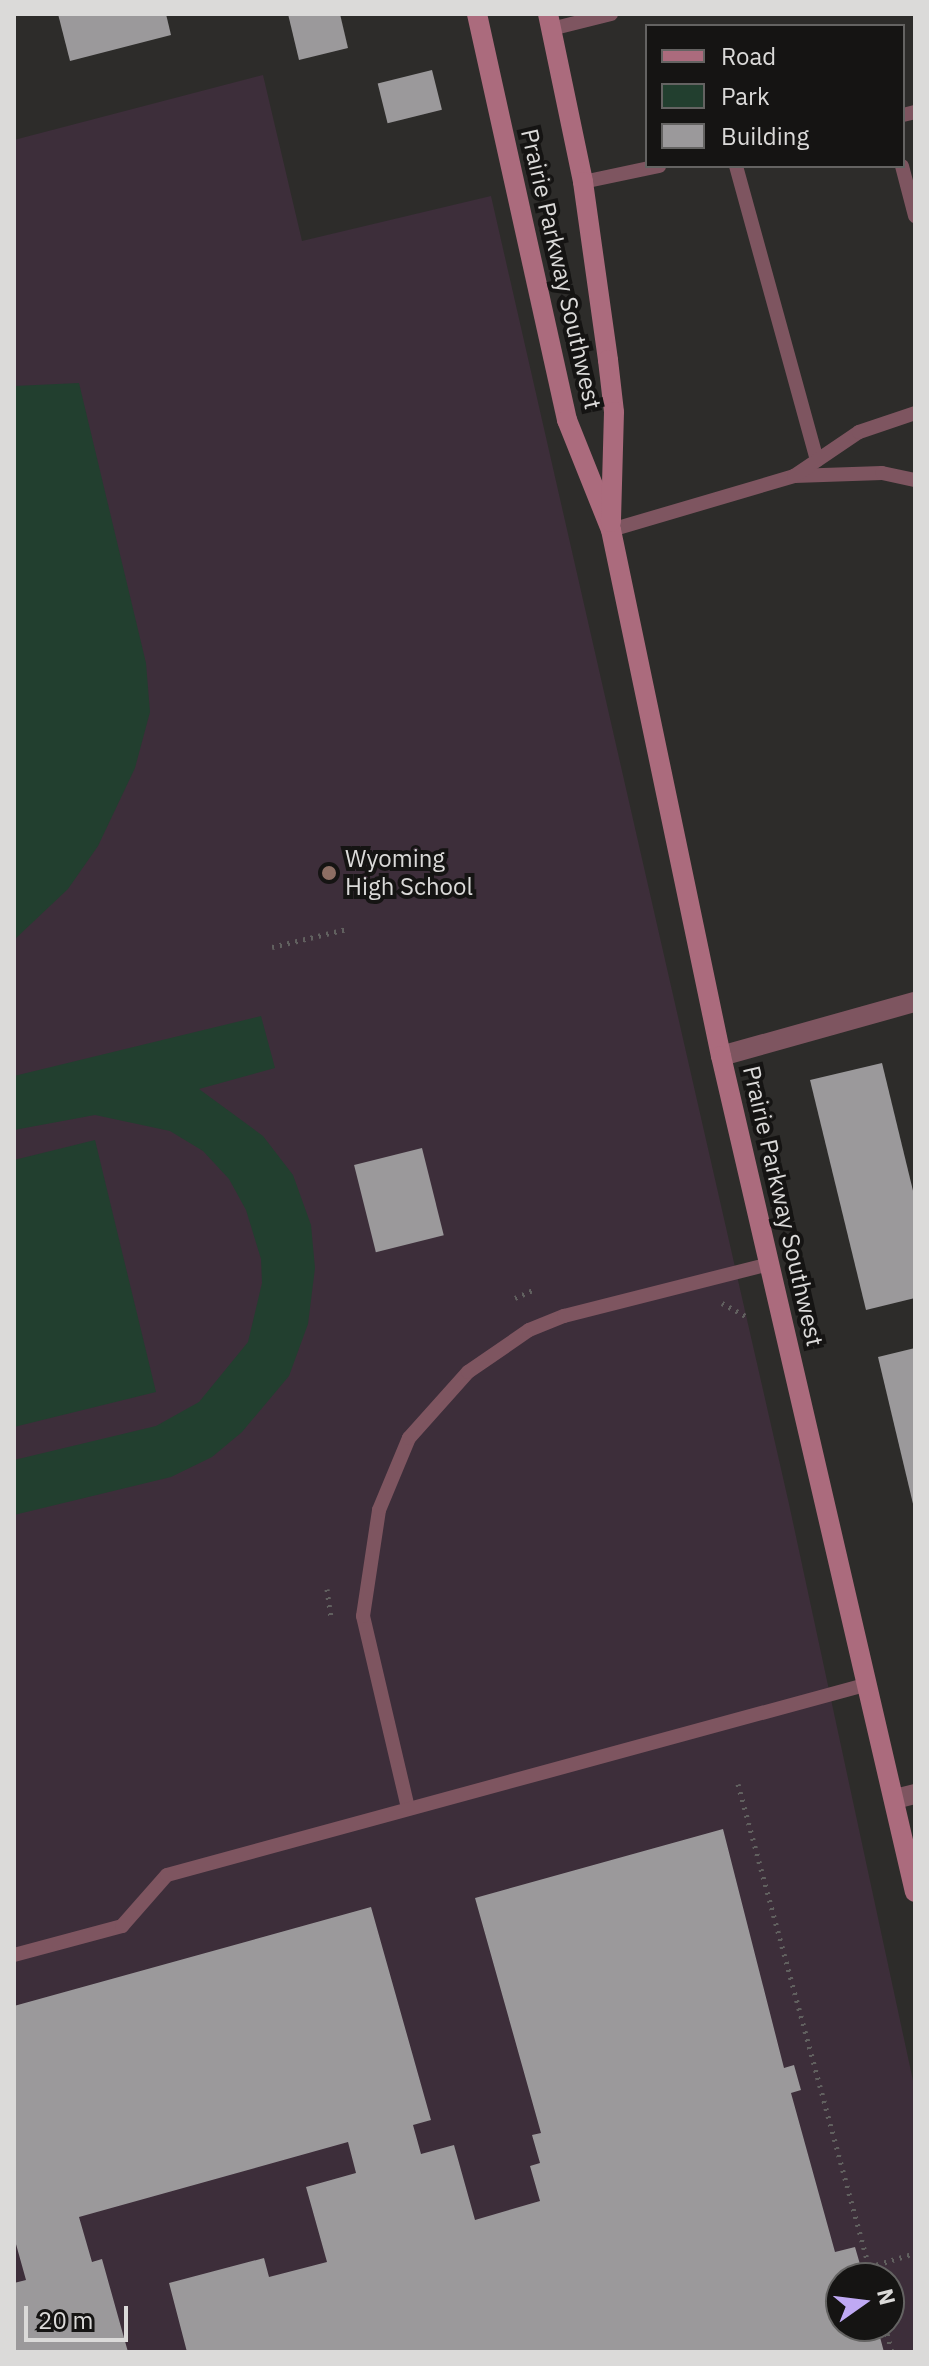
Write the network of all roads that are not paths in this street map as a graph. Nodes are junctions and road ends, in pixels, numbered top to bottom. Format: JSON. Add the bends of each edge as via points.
{"nodes":[{"id":1,"x":477,"y":14,"type":"edge"},
{"id":2,"x":611,"y":14,"type":"edge"},
{"id":3,"x":549,"y":22,"type":"edge"},
{"id":4,"x":650,"y":168,"type":"edge"},
{"id":5,"x":737,"y":168,"type":"edge"},
{"id":6,"x":903,"y":168,"type":"edge"},
{"id":7,"x":583,"y":182,"type":"junction"},
{"id":8,"x":915,"y":216,"type":"edge"},
{"id":9,"x":915,"y":413,"type":"edge"},
{"id":10,"x":817,"y":460,"type":"junction"},
{"id":11,"x":794,"y":476,"type":"junction"},
{"id":12,"x":915,"y":480,"type":"edge"},
{"id":13,"x":611,"y":530,"type":"junction"},
{"id":14,"x":915,"y":1002,"type":"edge"},
{"id":15,"x":721,"y":1056,"type":"junction"},
{"id":16,"x":770,"y":1264,"type":"junction"},
{"id":17,"x":868,"y":1684,"type":"junction"},
{"id":18,"x":905,"y":1796,"type":"edge"},
{"id":19,"x":408,"y":1808,"type":"junction"},
{"id":20,"x":915,"y":1892,"type":"edge"},
{"id":21,"x":14,"y":1955,"type":"edge"}],
"edges":[{"from":1,"to":13,"type":"street","name":"Prairie Parkway Southwest","via":[[567,420]]},
{"from":2,"to":3,"type":"lane"},
{"from":3,"to":7,"type":"street","name":"Prairie Parkway Southwest"},
{"from":4,"to":7,"type":"lane"},
{"from":5,"to":10,"type":"lane"},
{"from":6,"to":8,"type":"lane"},
{"from":7,"to":13,"type":"street","name":"Prairie Parkway Southwest","via":[[614,412]]},
{"from":9,"to":10,"type":"lane","via":[[859,432]]},
{"from":10,"to":11,"type":"lane"},
{"from":11,"to":12,"type":"lane","via":[[882,473]]},
{"from":11,"to":13,"type":"lane"},
{"from":13,"to":15,"type":"street","name":"Prairie Parkway Southwest"},
{"from":14,"to":15,"type":"street"},
{"from":15,"to":16,"type":"street","name":"Prairie Parkway Southwest"},
{"from":16,"to":17,"type":"street","name":"Prairie Parkway Southwest"},
{"from":16,"to":19,"type":"lane","via":[[564,1316],[529,1330],[468,1372],[409,1438],[379,1510],[363,1609],[366,1644]]},
{"from":17,"to":18,"type":"street","name":"Prairie Parkway Southwest"},
{"from":17,"to":19,"type":"lane"},
{"from":18,"to":20,"type":"street","name":"Prairie Parkway Southwest"},
{"from":19,"to":21,"type":"lane","via":[[167,1875],[122,1926]]}]}
